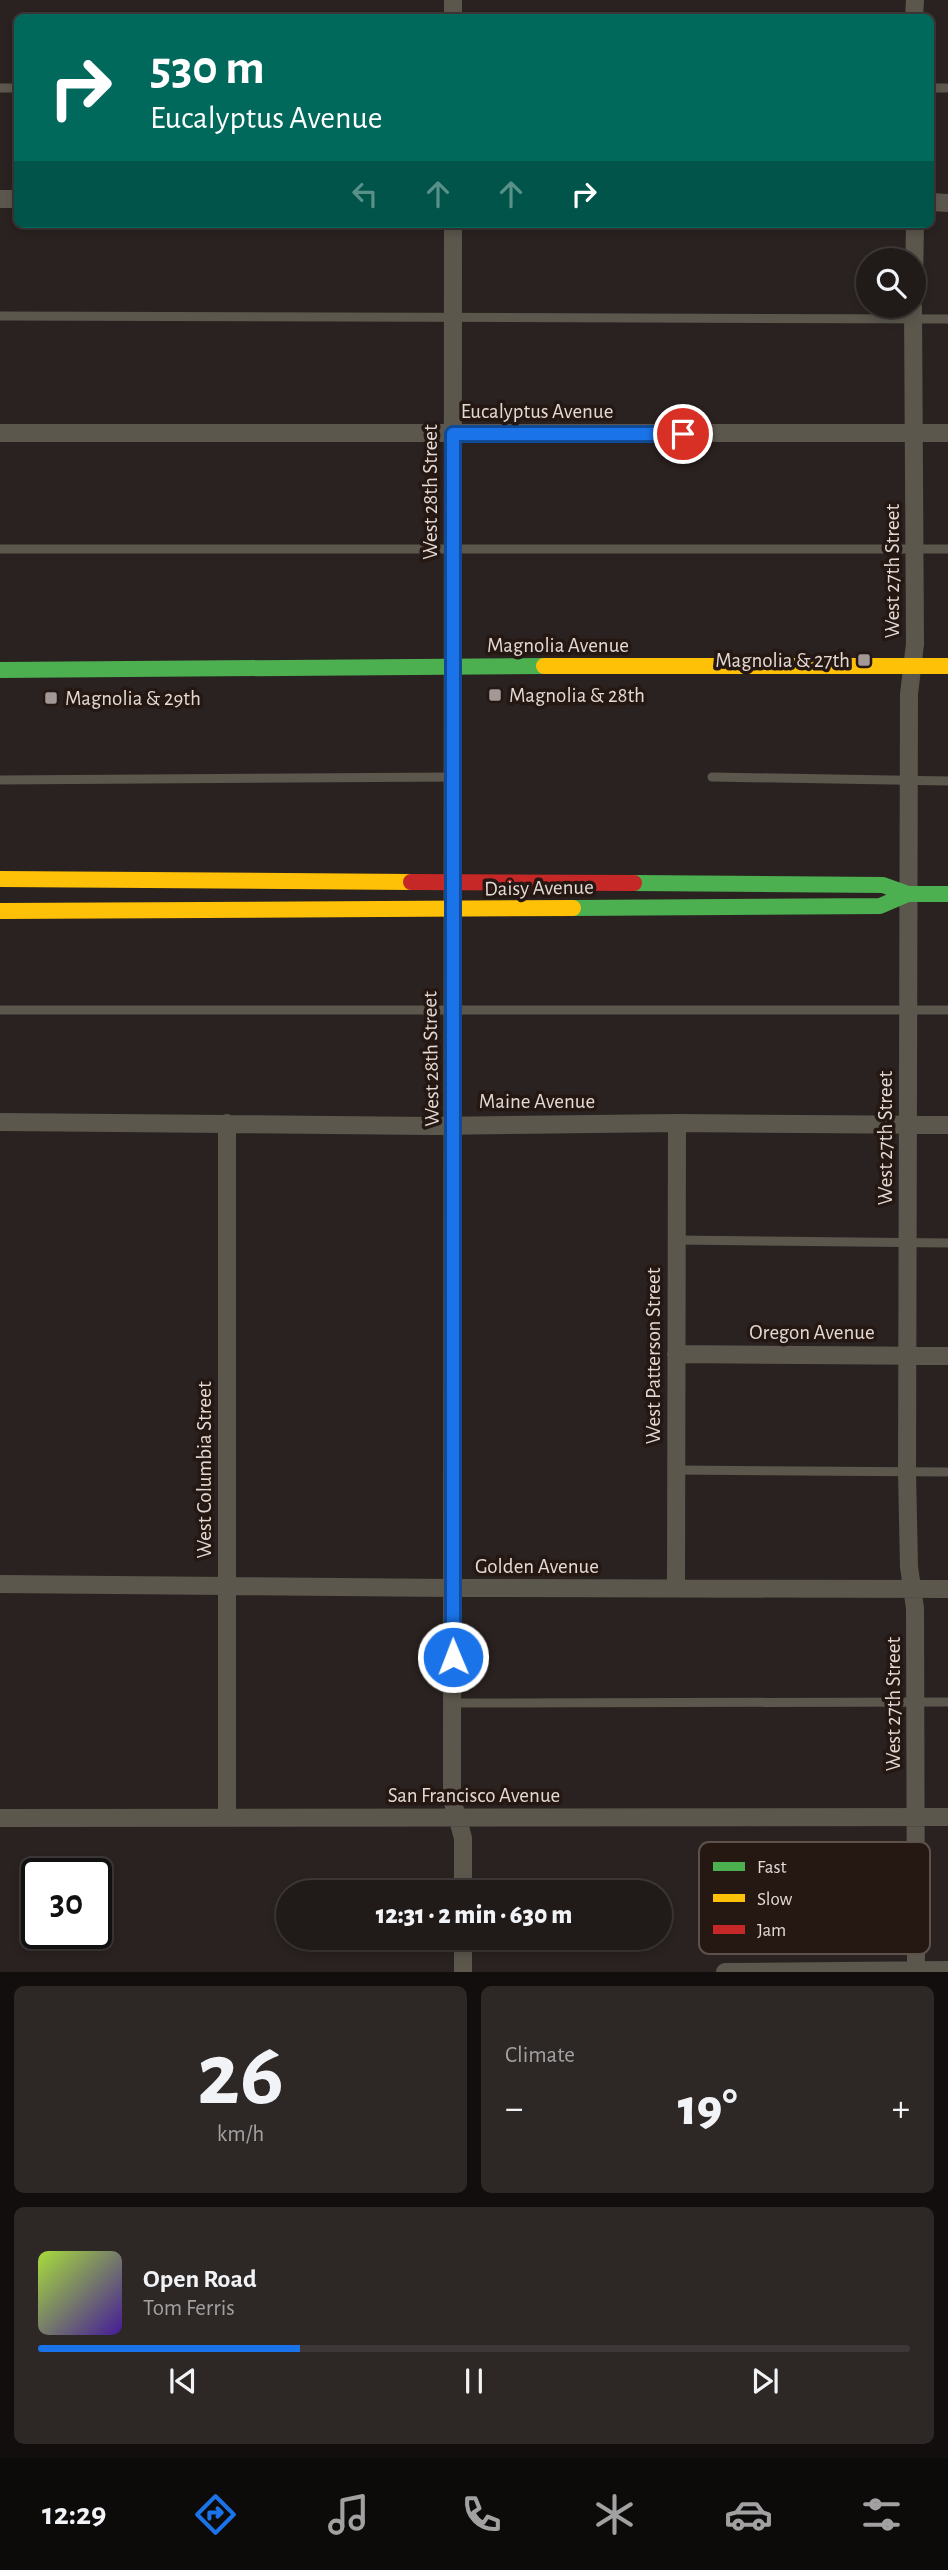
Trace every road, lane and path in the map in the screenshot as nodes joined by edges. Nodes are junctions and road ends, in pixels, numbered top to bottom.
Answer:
1 (453, 228) edge
2 (915, 228) edge
3 (915, 248) edge
4 (856, 314) edge
5 (926, 315) edge
6 (0, 316) edge
7 (913, 318) edge
8 (453, 319) junction
9 (948, 319) edge
10 (0, 433) edge
11 (914, 433) junction
12 (948, 433) edge
13 (453, 434) junction
14 (0, 549) edge
15 (914, 549) junction
16 (948, 549) edge
17 (452, 550) junction
18 (452, 666) junction
19 (948, 666) edge
20 (913, 667) junction
21 (0, 670) edge
22 (453, 776) junction
23 (712, 777) dead end
24 (0, 780) edge
25 (908, 781) junction
26 (948, 781) edge
27 (0, 879) edge
28 (454, 881) junction
29 (908, 894) junction
30 (948, 894) edge
31 (453, 909) junction
32 (0, 911) edge
33 (0, 1010) edge
34 (908, 1010) junction
35 (948, 1010) edge
36 (453, 1012) junction
37 (0, 1122) edge
38 (227, 1123) junction
39 (677, 1123) junction
40 (454, 1124) junction
41 (909, 1125) junction
42 (948, 1125) edge
43 (676, 1240) junction
44 (907, 1243) junction
45 (948, 1243) edge
46 (676, 1354) junction
47 (907, 1356) junction
48 (948, 1356) edge
49 (676, 1470) junction
50 (907, 1472) junction
51 (948, 1472) edge
52 (0, 1584) edge
53 (227, 1586) junction
54 (452, 1588) junction
55 (676, 1588) junction
56 (912, 1589) junction
57 (948, 1589) edge
58 (916, 1701) junction
59 (948, 1702) edge
60 (453, 1703) junction
61 (227, 1817) junction
62 (916, 1817) junction
63 (948, 1817) edge
64 (0, 1818) edge
65 (456, 1818) junction
66 (916, 1842) edge
67 (463, 1880) edge
68 (463, 1950) edge
69 (916, 1954) edge
70 (916, 1969) junction
71 (948, 1970) edge
72 (463, 1972) edge
73 (725, 1972) edge

1 - 8 street, West 28th Street
2 - 3 street
4 - 8 lane
5 - 9 lane
6 - 8 lane
7 - 11 street, West 27th Street
8 - 13 street, West 28th Street
10 - 13 street, Eucalyptus Avenue
11 - 12 street, Eucalyptus Avenue
11 - 13 street, Eucalyptus Avenue
11 - 15 street, West 27th Street
13 - 17 street, West 28th Street
14 - 17 lane
15 - 16 lane
15 - 17 lane
15 - 20 street, West 27th Street
17 - 18 street, West 28th Street
18 - 20 street, Magnolia Avenue
18 - 21 street, Magnolia Avenue
18 - 22 street, West 28th Street
19 - 20 street, Magnolia Avenue
20 - 25 street, West 27th Street
22 - 24 lane
22 - 28 street, West 28th Street
23 - 25 lane
25 - 26 lane
25 - 29 street, West 27th Street
27 - 28 street, Daisy Avenue
28 - 29 street, Daisy Avenue
28 - 31 street, West 28th Street
29 - 30 street, Daisy Avenue
29 - 31 street, Daisy Avenue
29 - 34 street, West 27th Street
31 - 32 street, Daisy Avenue
31 - 36 street, West 28th Street
33 - 36 lane
34 - 35 lane
34 - 36 lane
34 - 41 street, West 27th Street
36 - 40 street, West 28th Street
37 - 38 street, Maine Avenue
38 - 40 street, Maine Avenue
38 - 53 street, West Columbia Street
39 - 40 street, Maine Avenue
39 - 41 street, Maine Avenue
39 - 43 street, West Patterson Street
40 - 54 street, West 28th Street
41 - 42 street, Maine Avenue
41 - 44 street, West 27th Street
43 - 44 lane
43 - 46 street, West Patterson Street
44 - 45 lane
44 - 47 street, West 27th Street
46 - 47 street, Oregon Avenue
46 - 49 street, West Patterson Street
47 - 48 street, Oregon Avenue
47 - 50 street, West 27th Street
49 - 50 lane
49 - 55 street, West Patterson Street
50 - 51 lane
50 - 56 street, West 27th Street
52 - 53 street, Golden Avenue
53 - 54 street, Golden Avenue
53 - 61 street, West Columbia Street
54 - 55 street, Golden Avenue
54 - 60 street, West 28th Street
55 - 56 street, Golden Avenue
56 - 57 street, Golden Avenue
56 - 58 street, West 27th Street
58 - 59 lane
58 - 60 lane
58 - 62 street, West 27th Street
60 - 65 street, West 28th Street
61 - 64 street, San Francisco Avenue
61 - 65 street, San Francisco Avenue
62 - 63 street, San Francisco Avenue
62 - 65 street, San Francisco Avenue
62 - 66 street, West 27th Street
65 - 67 street, West 28th Street
68 - 72 street
69 - 70 street, West 27th Street
70 - 71 street
70 - 73 street

